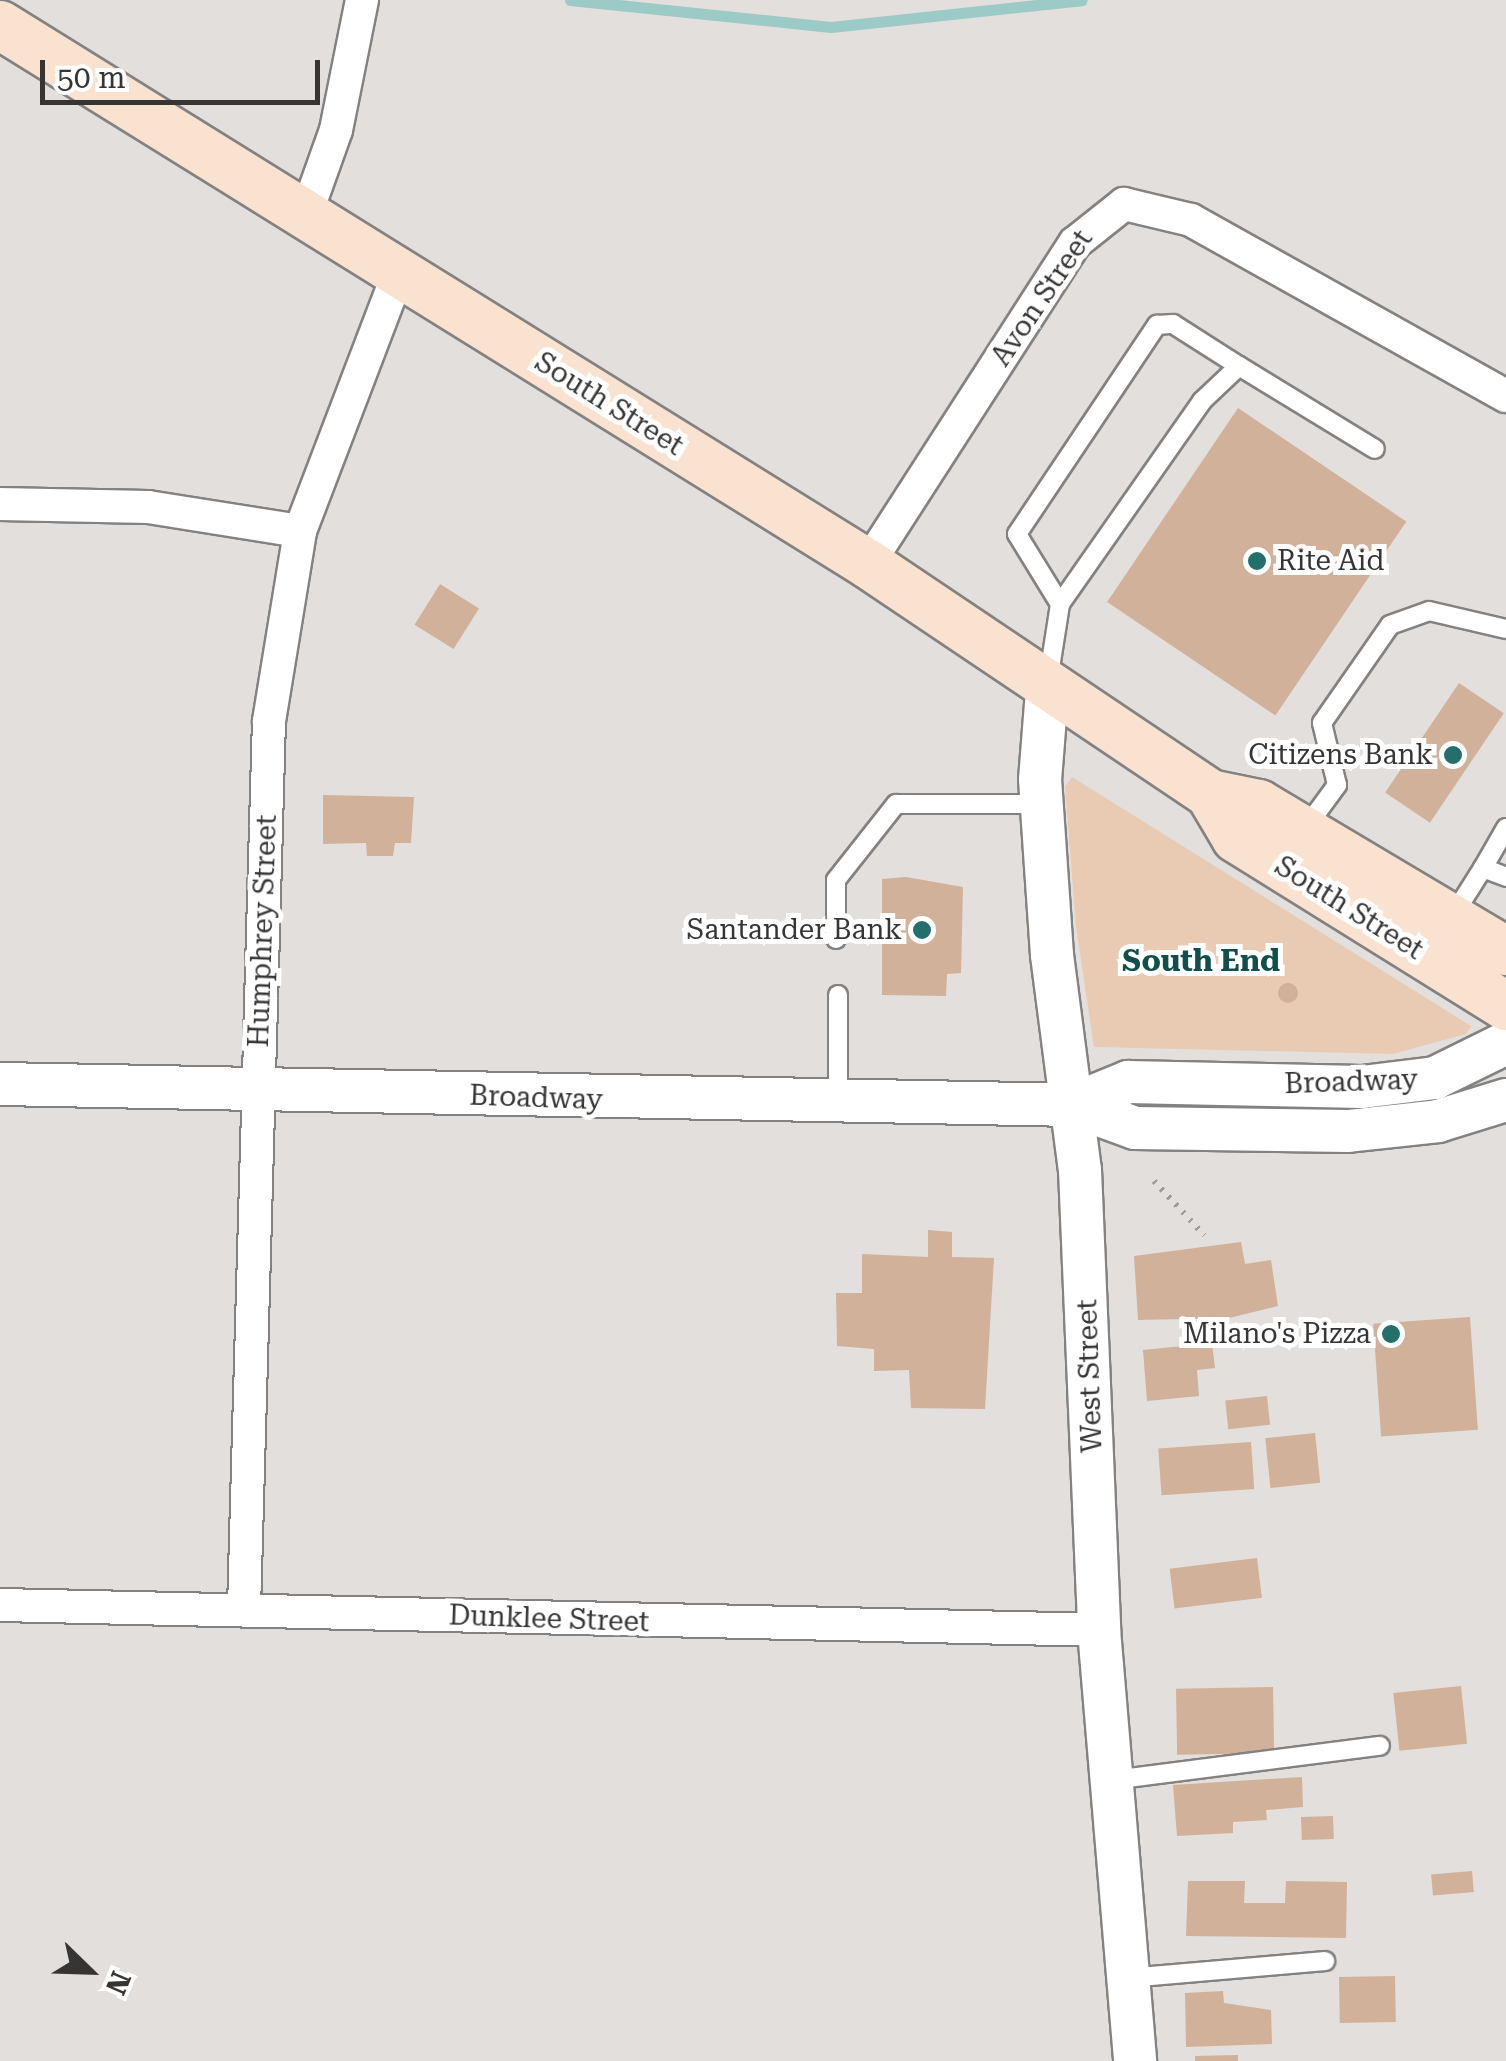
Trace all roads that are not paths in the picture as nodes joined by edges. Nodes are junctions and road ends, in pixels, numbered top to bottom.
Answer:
1 (362, 0) edge
2 (0, 25) edge
3 (305, 217) junction
4 (398, 274) junction
5 (1239, 366) junction
6 (1506, 396) edge
7 (1374, 449) dead end
8 (0, 504) edge
9 (300, 531) junction
10 (868, 564) junction
11 (1060, 604) junction
12 (1506, 629) edge
13 (1046, 691) junction
14 (1210, 794) junction
15 (1042, 804) junction
16 (1506, 828) edge
17 (1303, 831) junction
18 (1483, 868) junction
19 (1506, 876) edge
20 (1452, 917) junction
21 (836, 939) dead end
22 (1506, 951) edge
23 (838, 995) dead end
24 (1506, 1006) edge
25 (1506, 1044) edge
26 (0, 1084) edge
27 (258, 1091) junction
28 (1506, 1102) edge
29 (839, 1105) junction
30 (1072, 1105) junction
31 (0, 1606) edge
32 (244, 1609) junction
33 (1099, 1630) junction
34 (1380, 1746) dead end
35 (1112, 1780) junction
36 (1325, 1960) dead end
37 (1128, 1978) junction
38 (1135, 2061) edge

1 - 3 street
2 - 3 main road, South Street
3 - 4 main road, South Street
4 - 9 street, Humphrey Street
4 - 10 main road, South Street
5 - 7 lane
5 - 11 lane
5 - 11 lane
6 - 10 street, Avon Street
8 - 9 street
9 - 27 street, Humphrey Street
10 - 13 main road, South Street
11 - 13 lane
12 - 17 lane
13 - 14 main road, South Street
13 - 15 street, West Street
14 - 17 main road, South Street
14 - 24 main road, South Street
15 - 21 lane
15 - 30 street, West Street
16 - 18 lane
17 - 20 main road, South Street
18 - 19 lane
18 - 20 lane
20 - 22 main road, South Street
23 - 29 lane
25 - 30 street, Broadway
26 - 27 street, Broadway
27 - 29 street, Broadway
27 - 32 street, Humphrey Street
28 - 30 street, Broadway
29 - 30 street, Broadway
30 - 33 street, West Street
31 - 32 street, Dunklee Street
32 - 33 street, Dunklee Street
33 - 35 street, West Street
34 - 35 lane
35 - 37 street, West Street
36 - 37 lane
37 - 38 street, West Street

